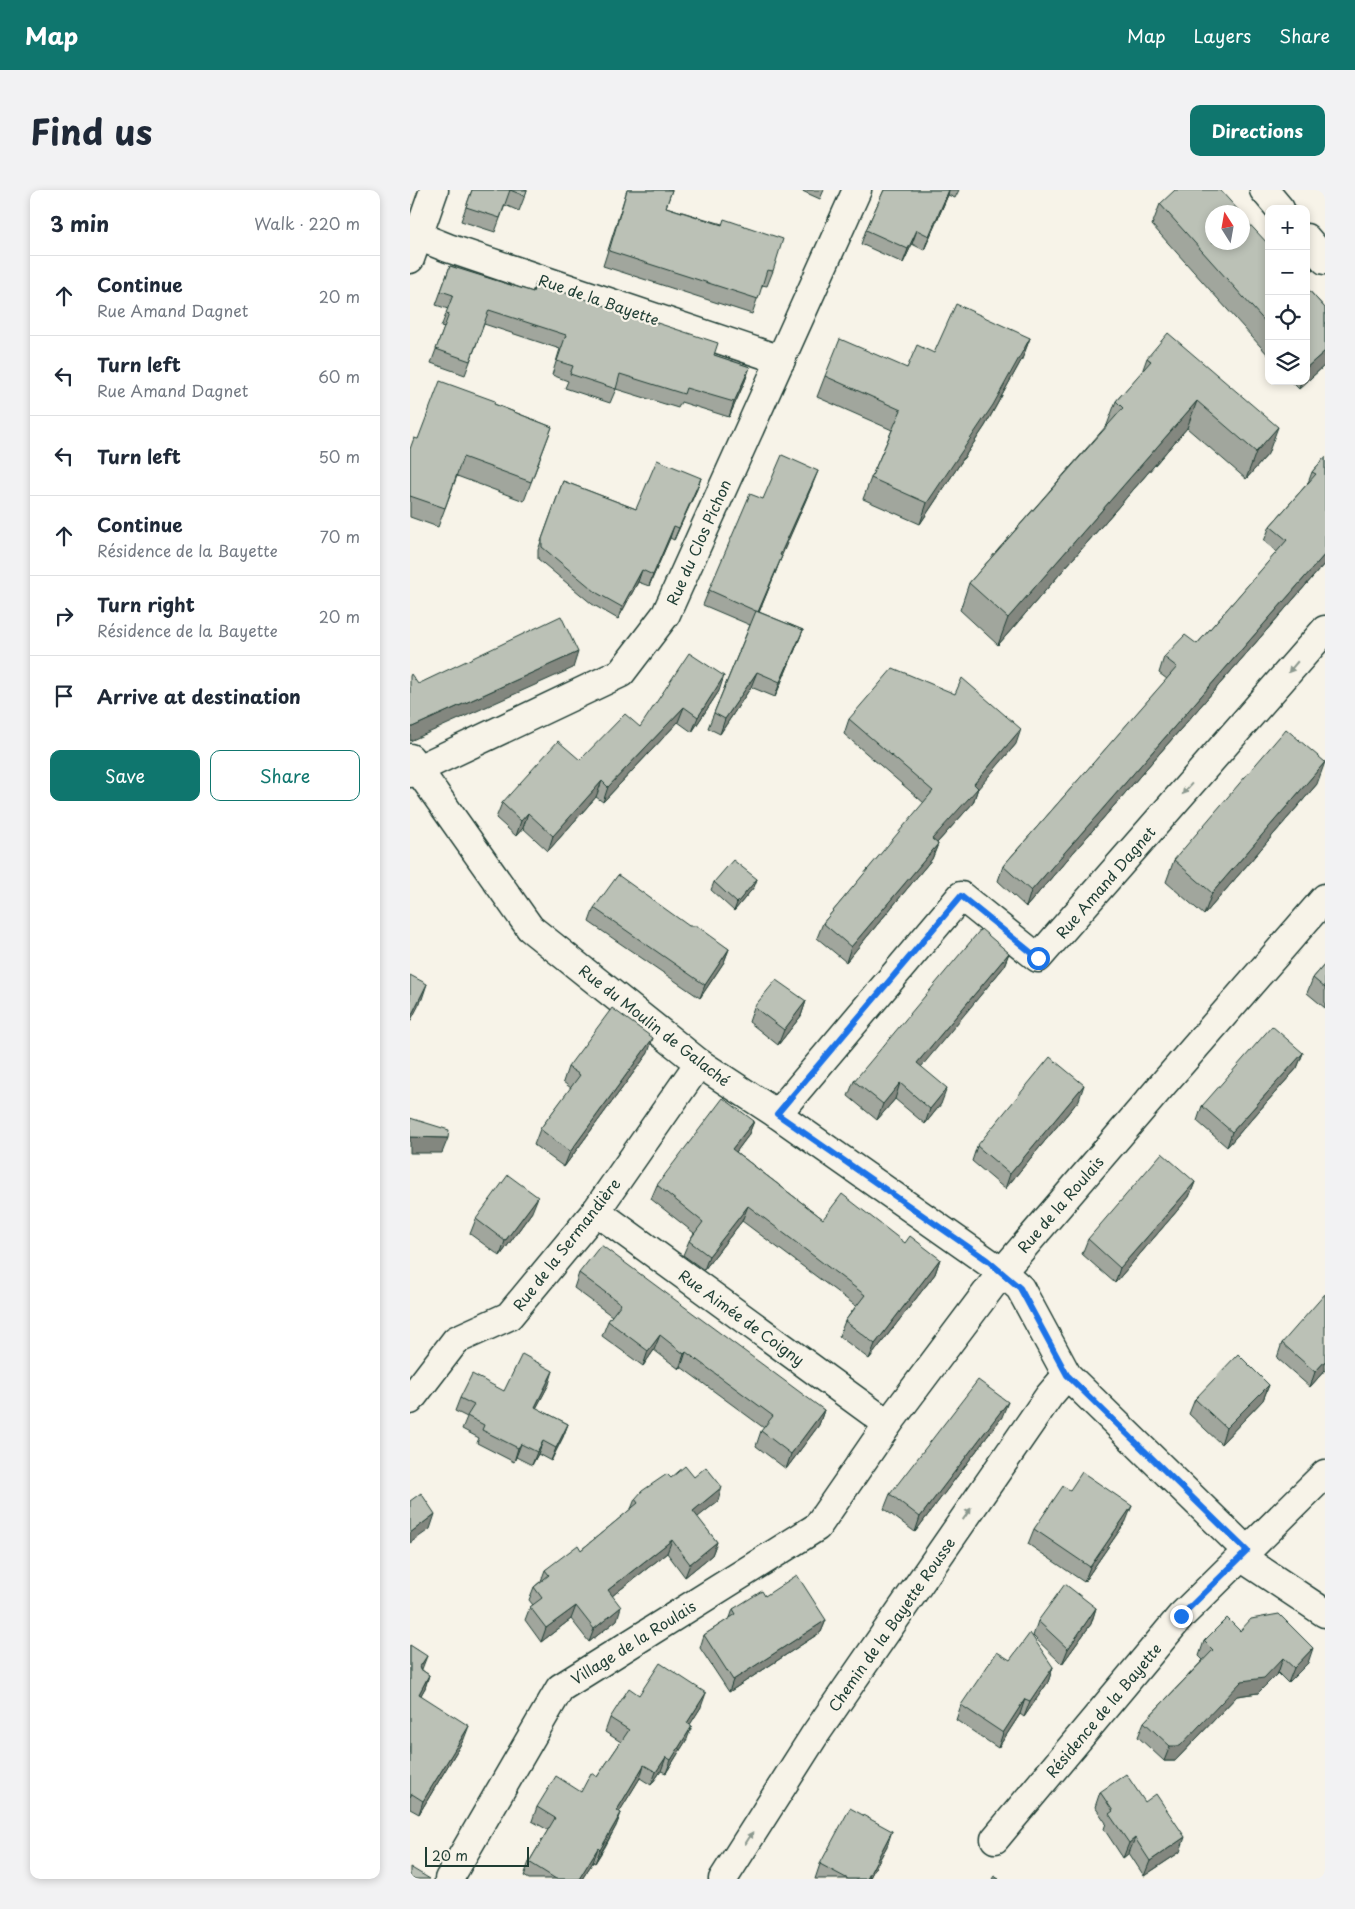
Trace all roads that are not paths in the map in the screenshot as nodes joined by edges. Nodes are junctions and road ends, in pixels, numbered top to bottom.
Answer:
1 (434, 190) edge
2 (857, 190) edge
3 (1264, 190) edge
4 (1277, 205) edge
5 (1310, 243) edge
6 (414, 248) edge
7 (1325, 260) edge
8 (781, 360) junction
9 (1325, 630) edge
10 (413, 767) edge
11 (1325, 898) edge
12 (699, 1063) junction
13 (777, 1114) junction
14 (596, 1211) junction
15 (1002, 1272) junction
16 (1067, 1375) junction
17 (410, 1400) edge
18 (888, 1424) junction
19 (1325, 1474) edge
20 (817, 1527) joint
21 (1244, 1554) junction
22 (1325, 1613) edge
23 (995, 1839) dead end
24 (449, 1879) edge
25 (723, 1879) edge

1 - 6 street
2 - 8 street, Rue du Clos Pichon
3 - 4 street
5 - 7 street
6 - 8 street, Rue de la Bayette
8 - 10 street, Rue du Clos Pichon
9 -> 13 street, Rue Amand Dagnet
10 - 12 street, Rue du Moulin de Galaché
11 - 15 street, Rue de la Roulais
12 - 13 street, Rue du Moulin de Galaché
12 - 14 street, Rue de la Sermandière
13 - 15 street, Rue du Moulin de Galaché
14 - 17 street, Rue de la Sermandière
14 - 18 street, Rue Aimée de Coigny
15 - 16 street
15 - 18 street, Rue de la Roulais
16 - 21 street
25 -> 16 street, Chemin de la Bayette Rousse
18 - 20 street, Rue de la Roulais
19 - 21 street, Résidence de la Bayette
20 - 24 street, Village de la Roulais
21 - 22 street
21 - 23 street, Résidence de la Bayette

